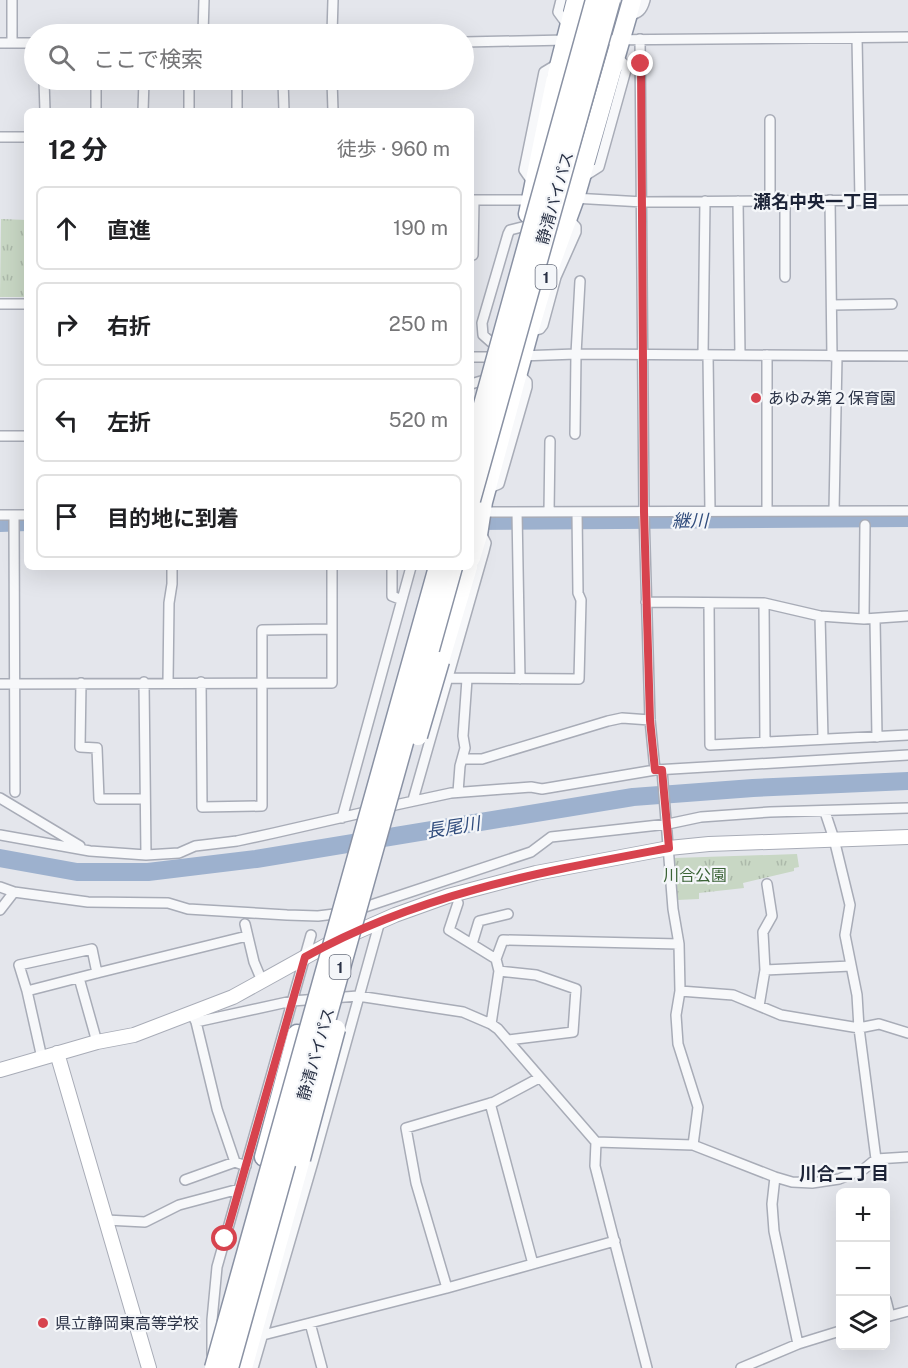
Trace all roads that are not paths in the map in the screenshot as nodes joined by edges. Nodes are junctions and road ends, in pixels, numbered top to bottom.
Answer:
1 (12, 0) edge
2 (204, 0) edge
3 (333, 0) edge
4 (561, 0) edge
5 (576, 0) edge
6 (583, 0) edge
7 (595, 0) edge
8 (611, 0) edge
9 (645, 0) edge
10 (628, 5) edge
11 (203, 24) edge
12 (332, 24) edge
13 (567, 34) junction
14 (857, 38) junction
15 (908, 38) edge
16 (640, 39) junction
17 (474, 41) edge
18 (0, 43) edge
19 (12, 43) junction
20 (24, 43) edge
21 (619, 48) junction
22 (44, 90) edge
23 (96, 90) edge
24 (144, 90) edge
25 (189, 90) edge
26 (237, 90) edge
27 (283, 90) edge
28 (332, 90) edge
29 (45, 108) edge
30 (96, 108) edge
31 (143, 108) edge
32 (189, 108) edge
33 (237, 108) edge
34 (284, 108) edge
35 (333, 108) edge
36 (770, 120) dead end
37 (0, 137) edge
38 (24, 137) edge
39 (529, 193) junction
40 (571, 198) junction
41 (474, 200) edge
42 (784, 200) junction
43 (830, 200) junction
44 (860, 200) junction
45 (908, 200) edge
46 (705, 201) junction
47 (738, 201) junction
48 (770, 201) junction
49 (643, 202) junction
50 (529, 227) junction
51 (785, 278) dead end
52 (580, 281) dead end
53 (0, 304) edge
54 (24, 304) edge
55 (892, 304) dead end
56 (832, 305) junction
57 (525, 326) junction
58 (484, 352) edge
59 (576, 354) junction
60 (643, 355) junction
61 (706, 355) junction
62 (740, 355) junction
63 (767, 355) junction
64 (835, 356) junction
65 (908, 356) edge
66 (520, 365) junction
67 (476, 382) edge
68 (575, 434) dead end
69 (0, 436) edge
70 (24, 436) edge
71 (474, 437) edge
72 (550, 441) dead end
73 (474, 508) edge
74 (767, 511) junction
75 (834, 511) junction
76 (908, 511) edge
77 (517, 512) junction
78 (549, 512) junction
79 (577, 512) junction
80 (644, 512) junction
81 (710, 512) junction
82 (0, 515) edge
83 (14, 515) junction
84 (24, 515) edge
85 (865, 525) dead end
86 (478, 535) junction
87 (474, 548) edge
88 (172, 570) edge
89 (332, 570) edge
90 (392, 570) edge
91 (410, 570) edge
92 (428, 570) edge
93 (437, 570) edge
94 (452, 570) edge
95 (467, 570) edge
96 (402, 600) junction
97 (646, 602) junction
98 (764, 603) junction
99 (709, 604) junction
100 (820, 616) junction
101 (908, 616) edge
102 (864, 619) junction
103 (875, 619) junction
104 (332, 629) junction
105 (447, 678) junction
106 (467, 678) junction
107 (520, 679) junction
108 (144, 682) junction
109 (168, 682) junction
110 (201, 682) junction
111 (16, 683) junction
112 (81, 683) junction
113 (261, 683) junction
114 (0, 684) edge
115 (650, 720) junction
116 (908, 735) edge
117 (877, 737) junction
118 (823, 739) junction
119 (765, 742) junction
120 (908, 755) edge
121 (462, 759) junction
122 (660, 771) junction
123 (15, 792) dead end
124 (458, 792) junction
125 (0, 798) edge
126 (145, 799) junction
127 (413, 800) junction
128 (908, 808) edge
129 (825, 812) junction
130 (342, 818) junction
131 (668, 823) junction
132 (0, 835) edge
133 (908, 837) edge
134 (834, 839) junction
135 (669, 848) junction
136 (90, 851) junction
137 (146, 855) junction
138 (768, 884) dead end
139 (0, 887) edge
140 (14, 892) junction
141 (458, 903) dead end
142 (0, 910) edge
143 (508, 914) dead end
144 (380, 921) junction
145 (245, 924) dead end
146 (311, 935) dead end
147 (247, 936) junction
148 (472, 944) junction
149 (679, 944) junction
150 (305, 957) junction
151 (496, 959) junction
152 (851, 966) junction
153 (499, 970) junction
154 (765, 970) junction
155 (97, 973) junction
156 (79, 978) junction
157 (262, 981) junction
158 (27, 991) junction
159 (680, 992) junction
160 (358, 996) junction
161 (292, 1001) junction
162 (759, 1006) junction
163 (194, 1018) junction
164 (491, 1024) junction
165 (859, 1028) junction
166 (908, 1033) edge
167 (508, 1040) junction
168 (97, 1041) junction
169 (57, 1053) junction
170 (42, 1058) junction
171 (0, 1070) edge
172 (539, 1078) junction
173 (490, 1103) junction
174 (596, 1142) junction
175 (693, 1145) junction
176 (908, 1157) edge
177 (876, 1159) junction
178 (235, 1162) junction
179 (246, 1166) junction
180 (775, 1177) junction
181 (185, 1180) dead end
182 (239, 1188) junction
183 (106, 1221) junction
184 (615, 1241) junction
185 (533, 1264) junction
186 (274, 1280) junction
187 (447, 1288) junction
188 (908, 1311) edge
189 (890, 1316) edge
190 (310, 1323) junction
191 (836, 1332) edge
192 (263, 1335) junction
193 (798, 1344) junction
194 (216, 1366) edge
195 (149, 1368) edge
196 (243, 1368) edge
197 (253, 1368) edge
198 (322, 1368) edge
199 (647, 1368) edge
200 (741, 1368) edge

1 - 19 street
2 - 11 street
3 - 12 street
4 - 13 street
5 - 13 highway, 1
6 - 50 highway, 1, bridge
7 - 50 highway, 静清バイパス / 1, bridge
8 - 57 highway, 静清バイパス / 1, bridge
9 - 10 street
10 - 21 highway, 1
10 - 57 highway, bridge
13 - 17 street
13 - 21 street
13 - 39 highway, 1
14 - 15 street
14 - 16 street
14 - 44 street
16 - 21 street
16 - 49 street
18 - 19 street
19 - 20 street
21 - 40 highway, 1
22 - 29 street
23 - 30 street
24 - 31 street
25 - 32 street
26 - 33 street
27 - 34 street
28 - 35 street
36 - 48 street
37 - 38 street
39 - 41 street
39 - 50 highway, 1
40 - 49 street
40 - 57 highway, 1
42 - 43 street
42 - 48 street
42 - 51 street
43 - 44 street
43 - 56 street
44 - 45 street
46 - 47 street
46 - 49 street
46 - 61 street
47 - 48 street
47 - 62 street
49 - 60 street
50 - 58 highway, 1
50 - 71 highway, 静清バイパス / 1, bridge
52 - 59 street
53 - 54 street
55 - 56 street
56 - 64 street
57 - 66 highway, 1
57 - 73 highway, 静清バイパス / 1, bridge
58 - 66 street
58 - 67 highway, 1
59 - 60 street
59 - 66 street
59 - 68 street
60 - 61 street
60 - 80 street
61 - 62 street
61 - 81 street
62 - 63 street
63 - 64 street
63 - 74 street
64 - 65 street
64 - 75 street
66 - 73 highway, 1
69 - 70 street
72 - 78 street
73 - 77 street
73 - 86 highway, 1
74 - 75 street
74 - 81 street
75 - 76 street
77 - 78 street
77 - 107 street
78 - 79 street
79 - 80 street
79 - 107 street
80 - 81 street
80 - 97 street
82 - 83 street
83 - 84 street
83 - 111 street
85 - 102 street
86 - 87 highway, 1
86 - 105 street
88 - 109 street
89 - 104 street
90 - 96 street
91 - 96 street
92 - 194 highway, 1
93 - 194 highway, 静清バイパス / 1, bridge
94 - 194 highway, 静清バイパス / 1, bridge
95 - 186 highway, 1, bridge
96 - 130 street
97 - 99 street
97 - 115 street
98 - 99 street
98 - 100 street
98 - 119 street
99 - 119 street
100 - 102 street
100 - 118 street
101 - 103 street
102 - 103 street
103 - 117 street
104 - 113 street
104 - 113 street
105 - 106 street
105 - 127 street
106 - 107 street
106 - 121 street
108 - 109 street
108 - 112 street
108 - 126 street
109 - 110 street
110 - 113 street
110 - 113 street
111 - 112 street
111 - 114 street
111 - 123 street
112 - 126 street
115 - 121 street
115 - 122 street
116 - 117 street
117 - 118 street
118 - 119 street
120 - 122 street
121 - 124 street
122 - 124 street
122 - 131 street
124 - 127 street
125 - 136 street
126 - 137 street
127 - 130 street
128 - 129 street
129 - 131 street
129 - 134 street
130 - 137 street
131 - 135 street
131 - 140 street
132 - 136 street
133 - 134 street
134 - 135 street
134 - 152 street
135 - 144 street
135 - 149 street
136 - 137 street
138 - 154 street
139 - 140 street
140 - 142 street
141 - 148 street
143 - 148 street
144 - 150 street
144 - 160 street
145 - 147 street
146 - 150 street
147 - 155 street
147 - 157 street
148 - 151 street
149 - 151 street
149 - 159 street
150 - 157 street
150 - 161 street
151 - 153 street
152 - 154 street
152 - 165 street
153 - 164 street
153 - 167 street
154 - 162 street
155 - 156 street
155 - 158 street
156 - 158 street
156 - 168 street
157 - 163 street
158 - 170 street
159 - 162 street
159 - 175 street
160 - 161 street
160 - 164 street
160 - 186 street
161 - 163 street
161 - 179 street
162 - 165 street
163 - 168 street
163 - 178 street
164 - 167 street
165 - 166 street
165 - 177 street
167 - 172 street
168 - 169 street
169 - 170 street
169 - 183 street
170 - 171 street
172 - 173 street
172 - 174 street
173 - 185 street
173 - 187 street
174 - 175 street
174 - 184 street
175 - 180 street
176 - 177 street
177 - 180 street
178 - 179 street
178 - 181 street
179 - 182 street
180 - 193 street
182 - 183 street
182 - 194 street
183 - 195 street
184 - 185 street
184 - 199 street
185 - 187 street
186 - 192 street
186 - 196 highway, 1
187 - 190 street
188 - 189 street
190 - 192 street
190 - 198 street
191 - 193 street
192 - 197 street
193 - 200 street

